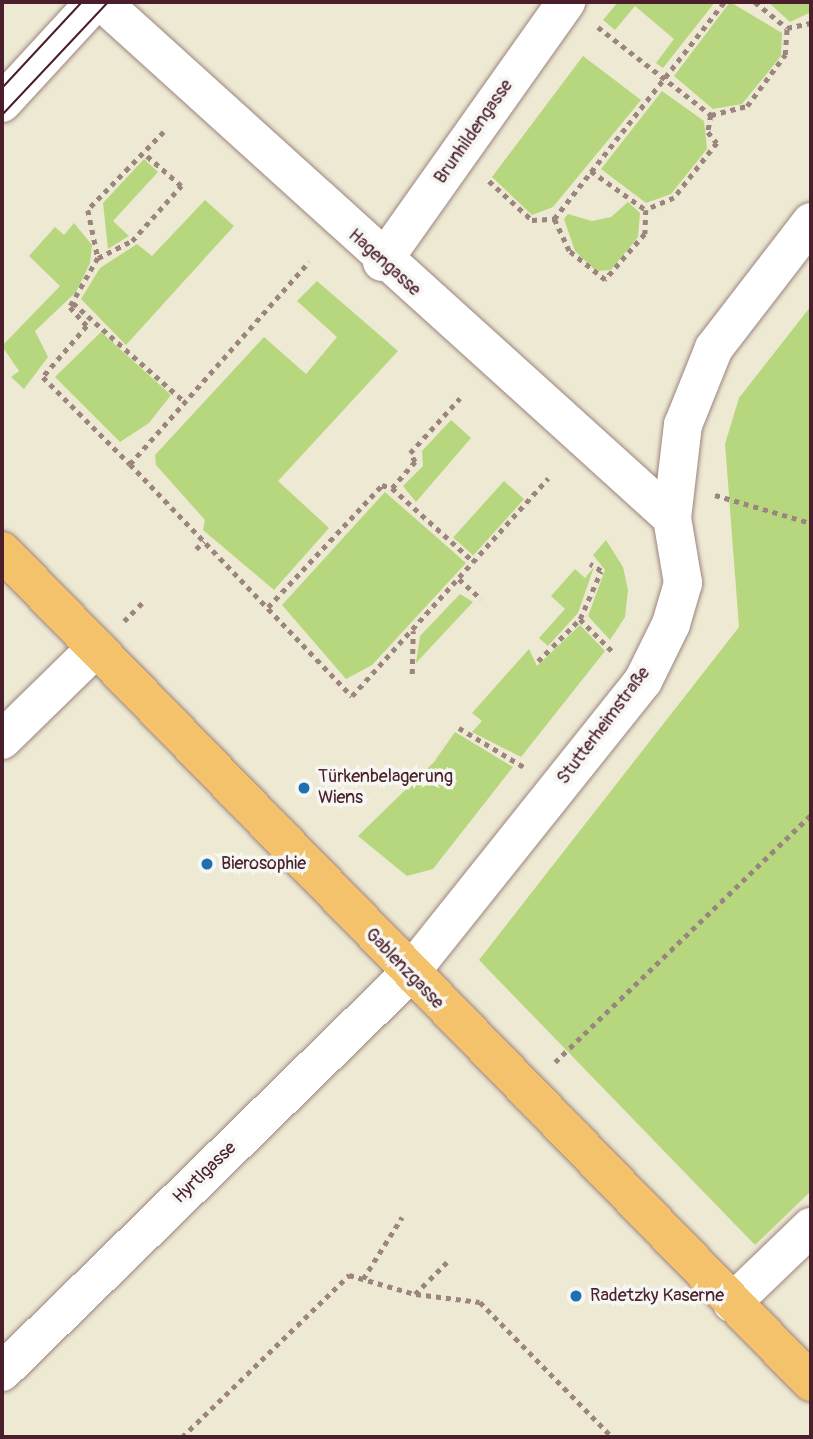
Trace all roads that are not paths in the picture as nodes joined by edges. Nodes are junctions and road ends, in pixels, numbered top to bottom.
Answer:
1 (95, 2) edge
2 (102, 2) edge
3 (566, 2) edge
4 (2, 103) edge
5 (811, 222) edge
6 (382, 262) junction
7 (674, 501) junction
8 (2, 551) edge
9 (96, 648) junction
10 (2, 740) edge
11 (409, 974) junction
12 (811, 1227) edge
13 (733, 1303) junction
14 (2, 1372) edge
15 (811, 1382) edge

1 - 4 street
2 - 6 street, Hagengasse
3 - 6 street, Brunhildengasse
5 - 7 street, Stutterheimstraße
6 - 7 street, Hagengasse
7 - 11 street, Stutterheimstraße
8 - 9 main road, Gablenzgasse
9 - 10 street
9 - 11 main road, Gablenzgasse
11 - 13 main road, Gablenzgasse
11 - 14 street, Hyrtlgasse
12 - 13 street
13 - 15 main road, Gablenzgasse

